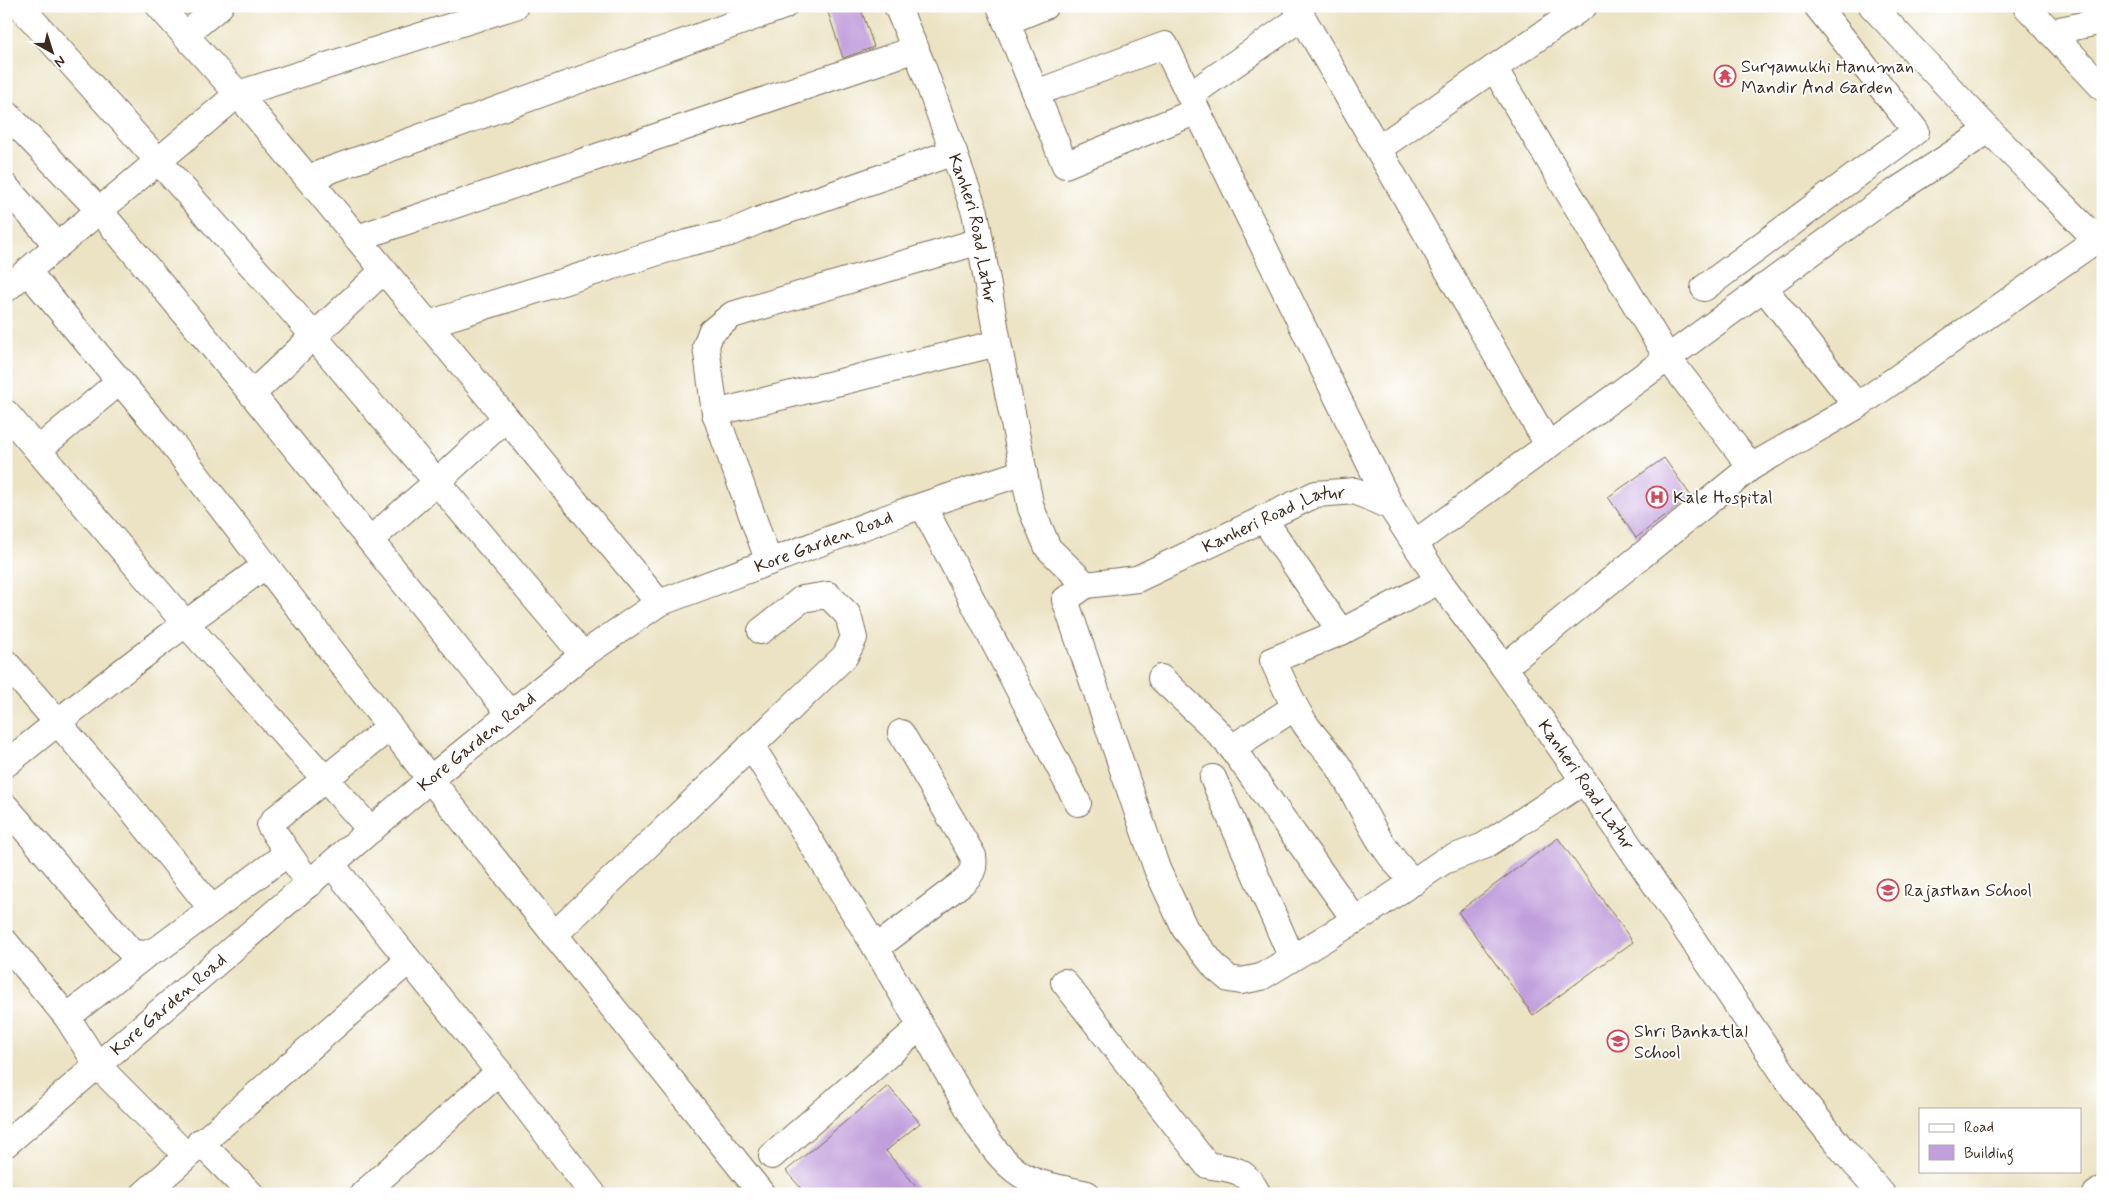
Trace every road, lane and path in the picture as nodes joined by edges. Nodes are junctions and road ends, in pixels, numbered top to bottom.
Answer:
1 (20, 6) edge
2 (159, 6) edge
3 (220, 6) edge
4 (515, 6) edge
5 (784, 6) edge
6 (897, 6) edge
7 (1045, 6) edge
8 (1584, 6) edge
9 (1817, 6) edge
10 (1872, 6) edge
11 (2026, 6) edge
12 (1299, 12) edge
13 (1003, 14) edge
14 (729, 15) edge
15 (2103, 21) edge
16 (2050, 32) junction
17 (185, 35) junction
18 (916, 49) junction
19 (1494, 68) junction
20 (2103, 88) edge
21 (1036, 93) junction
22 (238, 94) junction
23 (1193, 103) junction
24 (6, 113) edge
25 (1989, 130) junction
26 (1378, 149) junction
27 (954, 152) junction
28 (157, 161) junction
29 (308, 178) junction
30 (6, 187) edge
31 (99, 210) junction
32 (358, 238) junction
33 (2101, 238) edge
34 (980, 241) junction
35 (57, 245) junction
36 (384, 270) junction
37 (28, 272) junction
38 (1763, 287) junction
39 (1704, 288) dead end
40 (6, 289) edge
41 (428, 324) junction
42 (315, 337) junction
43 (998, 343) junction
44 (1667, 357) junction
45 (120, 381) junction
46 (252, 394) junction
47 (1857, 406) junction
48 (6, 413) edge
49 (715, 413) junction
50 (506, 418) junction
51 (1548, 445) junction
52 (38, 450) junction
53 (1751, 467) junction
54 (1024, 472) junction
55 (438, 482) junction
56 (923, 506) junction
57 (1391, 507) junction
58 (1263, 518) junction
59 (370, 540) junction
60 (1415, 543) junction
61 (769, 562) junction
62 (265, 566) junction
63 (1439, 581) junction
64 (1086, 585) junction
65 (659, 603) junction
66 (185, 623) junction
67 (761, 631) dead end
68 (1341, 632) junction
69 (583, 655) junction
70 (6, 664) edge
71 (1504, 667) junction
72 (1162, 678) dead end
73 (1295, 707) junction
74 (510, 714) junction
75 (58, 722) junction
76 (390, 727) junction
77 (901, 733) dead end
78 (751, 745) junction
79 (1232, 748) junction
80 (6, 764) edge
81 (324, 778) junction
82 (1213, 778) dead end
83 (430, 779) junction
84 (1584, 781) junction
85 (1078, 803) dead end
86 (6, 808) edge
87 (371, 830) junction
88 (288, 854) junction
89 (332, 865) junction
90 (1414, 882) junction
91 (310, 884) junction
92 (212, 909) junction
93 (1355, 920) junction
94 (554, 935) junction
95 (6, 943) edge
96 (876, 948) junction
97 (147, 954) junction
98 (1292, 958) junction
99 (408, 961) junction
100 (1064, 982) dead end
101 (67, 1017) junction
102 (920, 1026) junction
103 (98, 1066) junction
104 (499, 1072) junction
105 (6, 1144) edge
106 (193, 1149) junction
107 (772, 1156) dead end
108 (2103, 1189) edge
109 (1872, 1190) edge
110 (144, 1194) edge
111 (251, 1194) edge
112 (363, 1194) edge
113 (593, 1194) edge
114 (762, 1194) edge
115 (1087, 1194) edge
116 (1258, 1194) edge
117 (2096, 1194) edge

1 - 28 street
2 - 17 street
3 - 17 street
4 - 22 street
5 - 14 street
6 - 18 street, Kanheri Road ,Latur
7 - 13 street
8 - 19 street
9 - 39 street
10 - 25 street
11 - 16 street
12 - 23 street
12 - 26 street
13 - 21 street
14 - 29 street
15 - 16 street
16 - 20 street
17 - 22 street
18 - 27 street, Kanheri Road ,Latur
18 - 32 street
19 - 26 street
19 - 44 street
21 - 23 street
21 - 23 street
22 - 28 street
22 - 29 street
23 - 57 street
24 - 31 street
25 - 33 street
25 - 38 street
26 - 51 street
27 - 34 street, Kanheri Road ,Latur
27 - 41 street
28 - 31 street
28 - 42 street
29 - 32 street
30 - 35 street
31 - 35 street
31 - 46 street
32 - 36 street
33 - 47 street
34 - 43 street, Kanheri Road ,Latur
34 - 49 street
35 - 37 street
36 - 41 street
36 - 42 street
37 - 40 street
37 - 45 street
38 - 44 street
38 - 47 street
41 - 50 street
42 - 46 street
42 - 55 street
43 - 49 street
43 - 54 street, Kanheri Road ,Latur
44 - 51 street
44 - 53 street
45 - 52 street
45 - 62 street
46 - 59 street
47 - 53 street
48 - 52 street
49 - 61 street
50 - 55 street
50 - 65 street
51 - 60 street
52 - 66 street
53 - 71 street
54 - 56 street, Kore Garden Road
54 - 64 street, Kanheri Road ,Latur
55 - 59 street
55 - 69 street
56 - 61 street, Kore Garden Road
56 - 85 street
57 - 58 street, Kanheri Road ,Latur
57 - 60 street, Kanheri Road ,Latur
58 - 64 street, Kanheri Road ,Latur
58 - 68 street
59 - 74 street
60 - 63 street, Kanheri Road ,Latur
61 - 65 street, Kore Garden Road
62 - 66 street
62 - 76 street
63 - 68 street
63 - 71 street, Kanheri Road ,Latur
64 - 98 street
65 - 69 street, Kore Garden Road
66 - 75 street
66 - 81 street
67 - 78 street
68 - 73 street
69 - 74 street, Kore Garden Road
70 - 75 street
71 - 84 street, Kanheri Road ,Latur
72 - 79 street
73 - 79 street
73 - 90 street
74 - 83 street, Kore Garden Road
75 - 80 street
75 - 92 street
76 - 81 street
76 - 83 street
77 - 96 street
78 - 94 street
78 - 96 street
79 - 93 street
81 - 87 street
81 - 88 street
82 - 98 street
83 - 87 street, Kore Garden Road
83 - 94 street
84 - 90 street
84 - 109 street, Kanheri Road ,Latur
86 - 97 street
87 - 89 street, Kore Garden Road
88 - 91 street
88 - 92 street
89 - 91 street, Kore Garden Road
89 - 99 street
90 - 93 street
91 - 103 street, Kore Garden Road
92 - 97 street
93 - 98 street
94 - 114 street
95 - 101 street
96 - 102 street
97 - 101 street
99 - 104 street
99 - 106 street
100 - 116 street
101 - 103 street
102 - 107 street
102 - 115 street
103 - 105 street, Kore Garden Road
103 - 106 street
104 - 112 street
104 - 113 street
106 - 110 street
106 - 111 street
108 - 117 street

